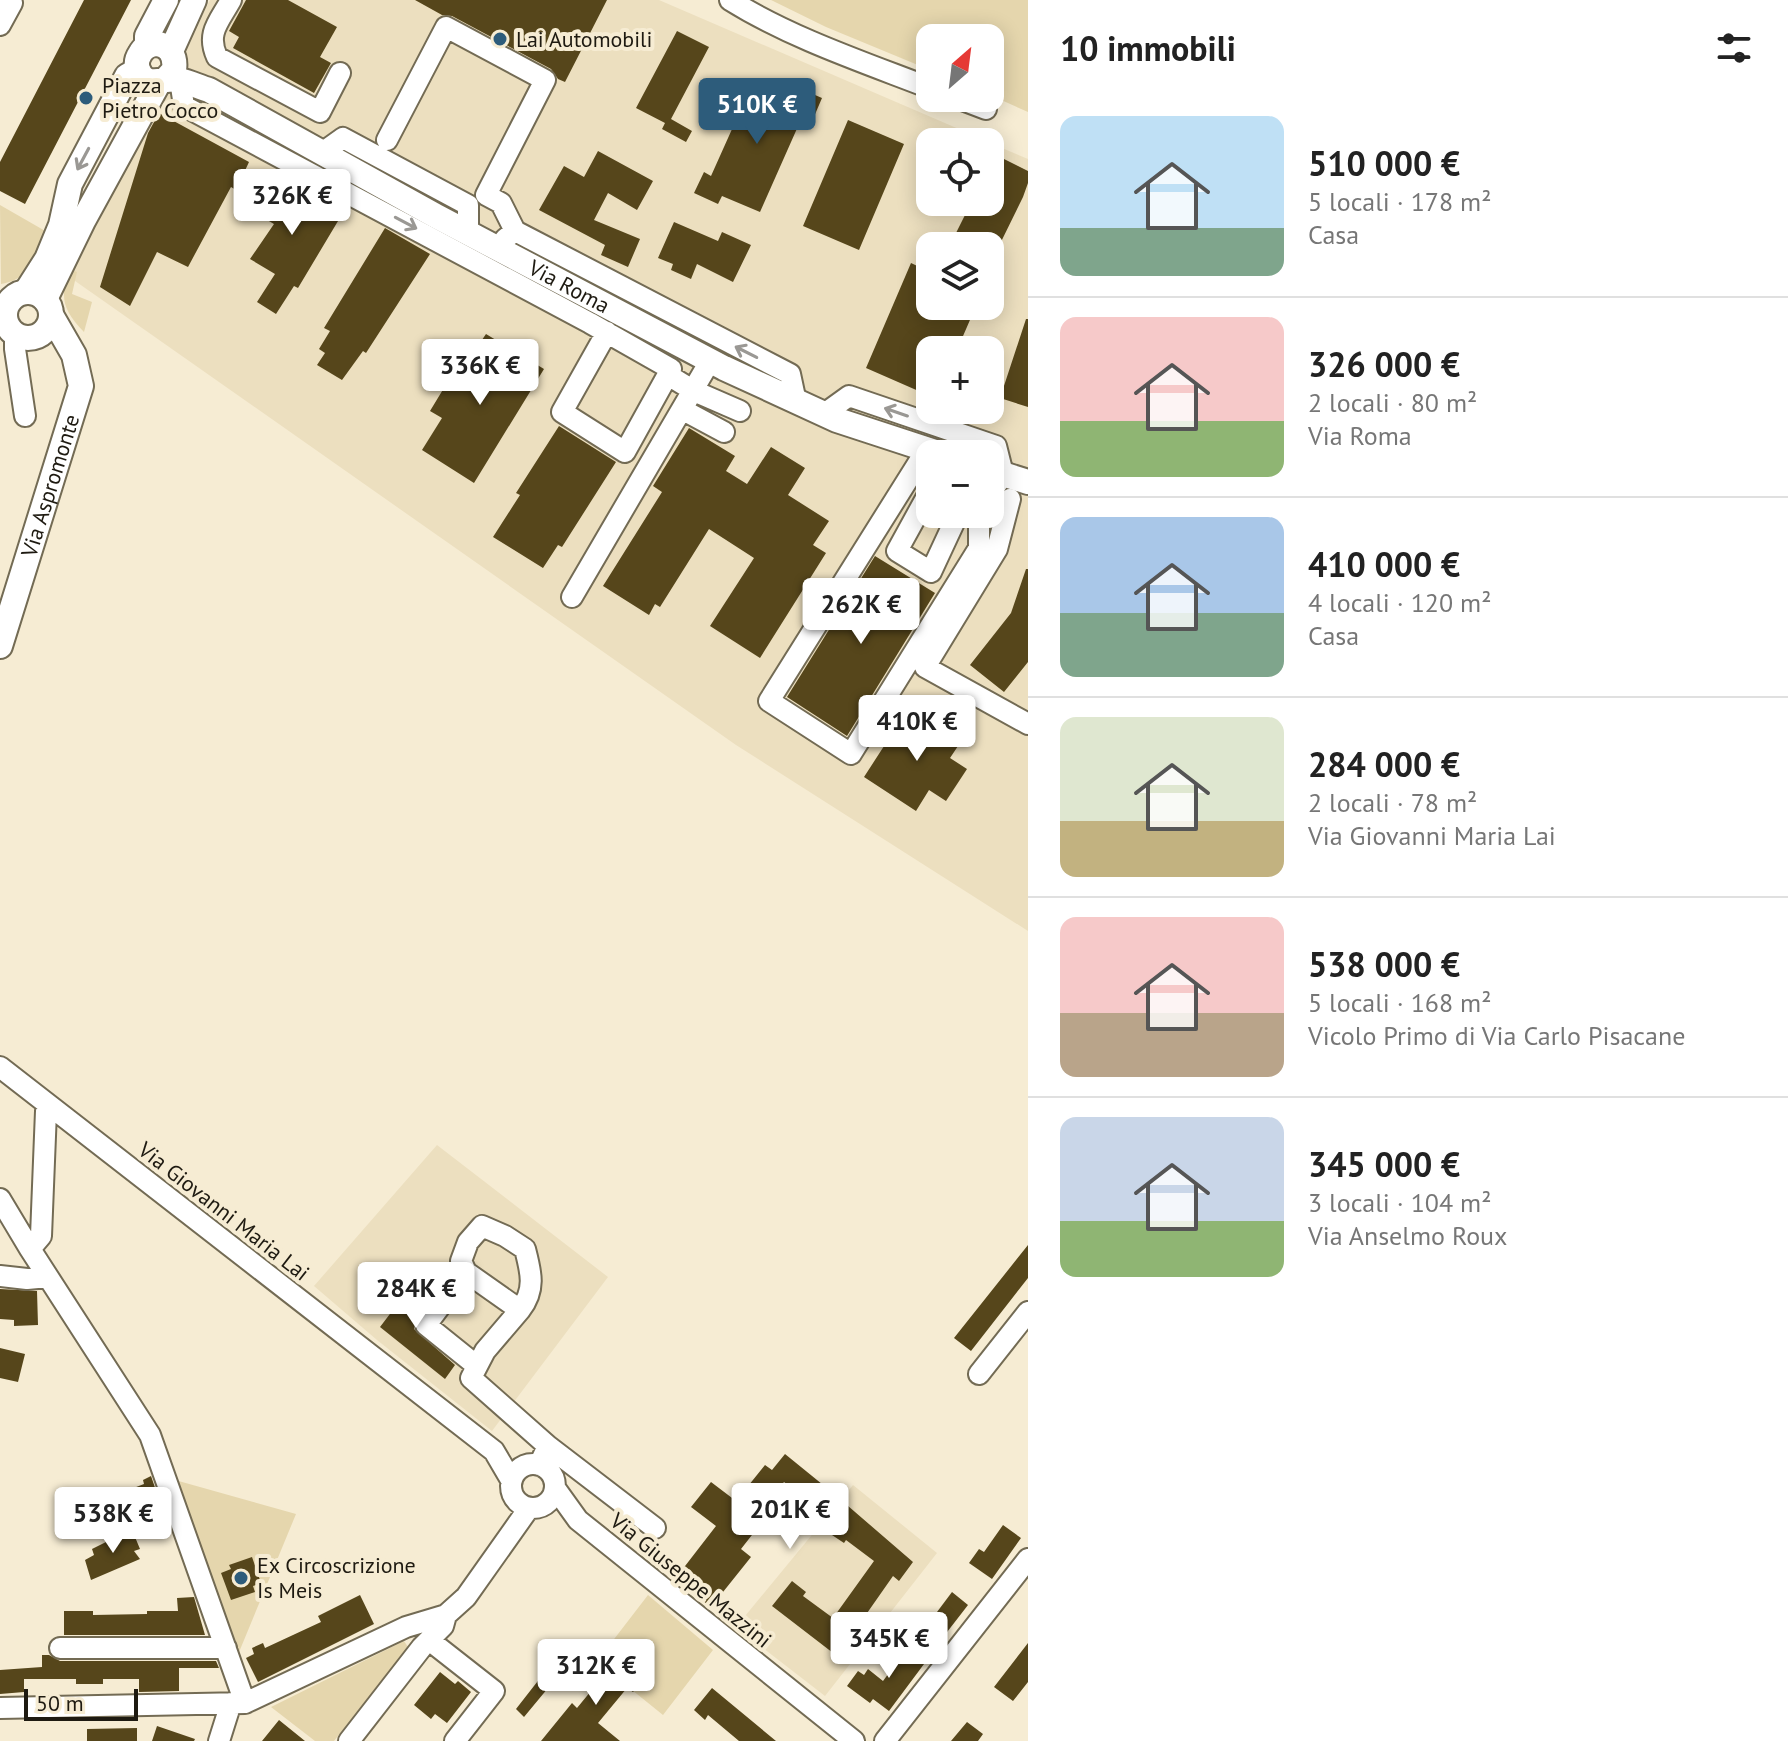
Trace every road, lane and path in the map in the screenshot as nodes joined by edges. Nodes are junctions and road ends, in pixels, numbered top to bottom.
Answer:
1 (7, 0) edge
2 (166, 0) edge
3 (194, 0) edge
4 (231, 0) edge
5 (730, 0) edge
6 (0, 25) edge
7 (162, 67) junction
8 (340, 73) dead end
9 (916, 83) edge
10 (320, 112) junction
11 (274, 126) junction
12 (262, 148) junction
13 (313, 148) junction
14 (383, 148) junction
15 (370, 188) junction
16 (65, 199) junction
17 (89, 210) junction
18 (515, 231) junction
19 (454, 233) junction
20 (495, 247) junction
21 (523, 274) junction
22 (28, 298) edge
23 (600, 319) junction
24 (16, 329) edge
25 (710, 361) junction
26 (77, 369) junction
27 (668, 375) junction
28 (694, 391) junction
29 (796, 402) junction
30 (683, 410) junction
31 (740, 411) dead end
32 (824, 414) junction
33 (25, 416) dead end
34 (724, 432) dead end
35 (978, 440) edge
36 (916, 453) edge
37 (916, 479) edge
38 (916, 516) edge
39 (951, 528) edge
40 (979, 528) edge
41 (999, 528) edge
42 (572, 597) dead end
43 (0, 646) edge
44 (1028, 724) edge
45 (0, 1067) edge
46 (50, 1107) junction
47 (0, 1199) edge
48 (30, 1249) junction
49 (466, 1272) junction
50 (0, 1276) edge
51 (48, 1277) junction
52 (520, 1310) junction
53 (1028, 1312) edge
54 (477, 1366) junction
55 (979, 1374) dead end
56 (494, 1451) junction
57 (538, 1458) junction
58 (511, 1480) junction
59 (536, 1501) junction
60 (655, 1528) dead end
61 (1028, 1559) edge
62 (446, 1615) junction
63 (406, 1627) junction
64 (425, 1643) junction
65 (60, 1648) dead end
66 (226, 1648) junction
67 (238, 1703) junction
68 (0, 1708) edge
69 (219, 1741) edge
70 (349, 1741) edge
71 (455, 1741) edge
72 (854, 1741) edge
73 (885, 1741) edge

1 - 6 street
2 - 7 main road
3 - 7 main road
4 - 10 street
5 - 9 street
7 - 11 main road, Via Roma
7 - 12 street
7 -> 16 main road
7 - 17 main road
8 - 10 street
10 - 13 street
11 - 12 street
11 - 13 main road, Via Roma
12 - 15 street
13 - 14 street
13 - 15 main road, Via Roma
14 - 15 street
14 - 18 street
14 - 19 street
15 - 19 main road, Via Roma
16 - 17 main road
16 - 22 main road
17 - 22 main road
18 - 20 street
29 -> 18 street
19 - 20 main road, Via Roma
19 - 21 street
20 - 21 main road, Via Roma
21 - 23 main road, Via Roma
22 - 24 main road
22 - 24 main road
22 - 26 main road, Via Aspromonte
23 - 25 main road, Via Roma
23 - 27 street
23 - 27 street
24 - 26 main road
24 - 33 street
25 - 28 street
25 - 29 main road, Via Roma
26 - 43 main road, Via Aspromonte
27 - 28 street
28 - 30 street
28 - 31 street
29 - 32 main road, Via Roma
30 - 34 street
30 - 42 street
35 -> 32 street
32 - 36 main road, Via Roma
37 - 40 street
38 - 39 street
41 - 44 street
45 - 46 street, Via Giovanni Maria Lai
46 - 48 street
46 - 56 street, Via Giovanni Maria Lai
47 - 48 street
48 - 51 street
49 - 52 street
49 - 52 street
49 - 54 street
50 - 51 street
51 - 66 street
52 - 54 street
53 - 55 street
54 - 57 street
56 - 57 street, Via Giovanni Maria Lai
56 - 58 street, Via Giovanni Maria Lai
57 - 58 street
57 - 59 street
57 - 60 street
58 - 59 street, Via Giovanni Maria Lai
59 - 62 street
59 - 72 street, Via Giuseppe Mazzini
61 - 73 street
62 - 63 street
62 - 64 street
63 - 64 street
63 - 67 street
64 - 70 street
64 - 71 street
65 - 66 street
66 - 67 street
67 - 68 street
67 - 69 street

